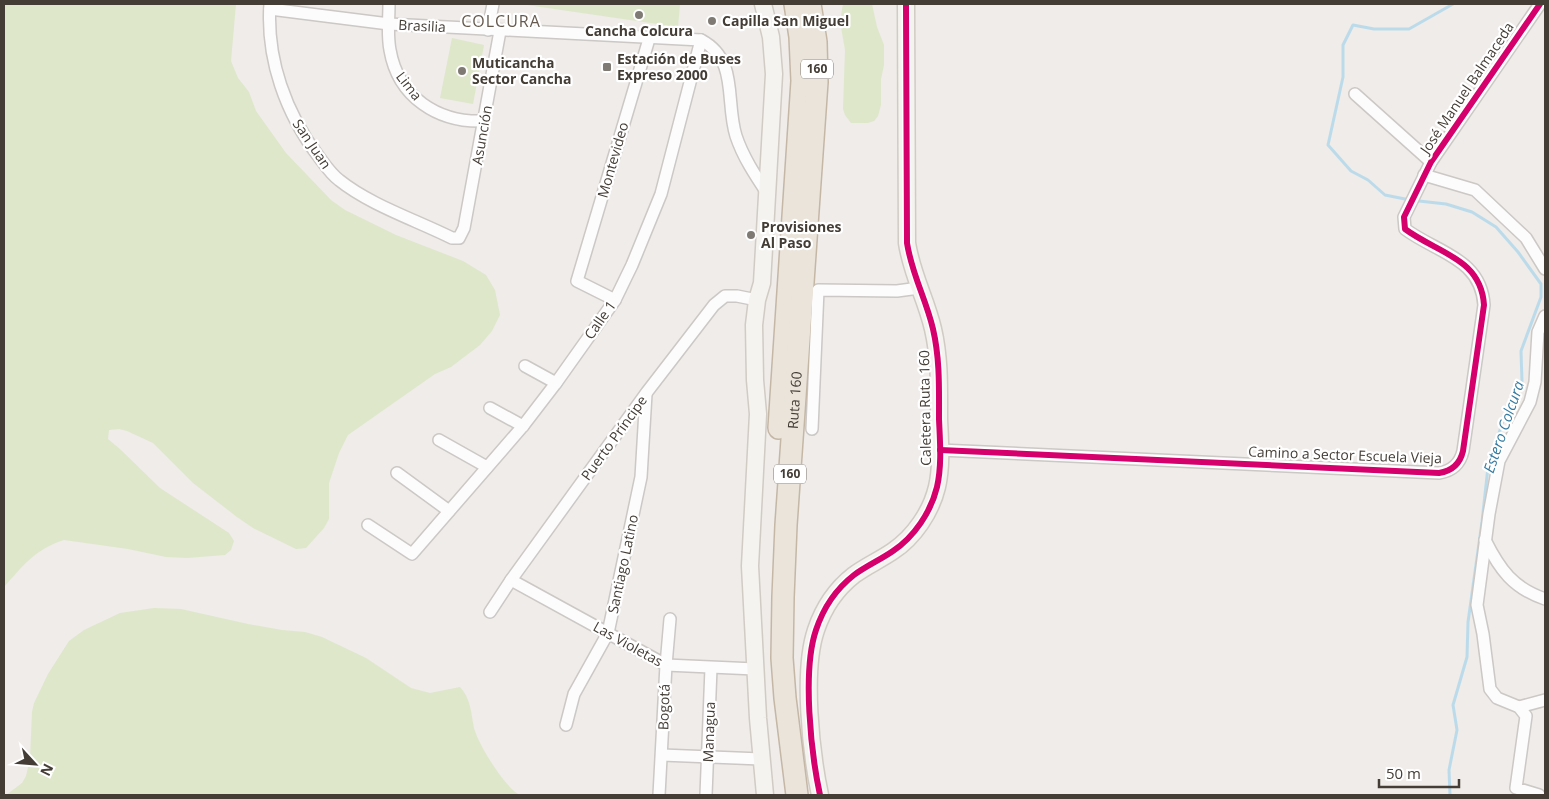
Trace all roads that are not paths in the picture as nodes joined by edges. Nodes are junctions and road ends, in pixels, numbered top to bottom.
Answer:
1 (389, 4) edge
2 (493, 4) edge
3 (763, 4) edge
4 (795, 4) edge
5 (810, 4) edge
6 (906, 4) edge
7 (1540, 4) edge
8 (270, 6) edge
9 (389, 24) junction
10 (494, 30) junction
11 (649, 38) junction
12 (701, 40) junction
13 (1355, 94) dead end
14 (484, 121) junction
15 (1431, 162) junction
16 (1424, 175) junction
17 (768, 195) junction
18 (1404, 217) joint
19 (459, 238) joint
20 (1545, 269) edge
21 (919, 288) junction
22 (615, 300) junction
23 (757, 300) junction
24 (1545, 316) edge
25 (525, 366) dead end
26 (556, 383) junction
27 (647, 392) junction
28 (490, 408) dead end
29 (523, 426) junction
30 (812, 429) dead end
31 (440, 440) dead end
32 (940, 450) junction
33 (487, 467) junction
34 (397, 473) dead end
35 (449, 511) junction
36 (368, 525) dead end
37 (1485, 540) junction
38 (511, 580) junction
39 (1545, 600) edge
40 (490, 612) dead end
41 (670, 619) dead end
42 (608, 633) junction
43 (666, 665) junction
44 (710, 668) junction
45 (754, 669) junction
46 (1545, 700) edge
47 (1519, 707) junction
48 (566, 725) dead end
49 (662, 755) junction
50 (708, 757) junction
51 (761, 759) junction
52 (659, 795) edge
53 (706, 795) edge
54 (765, 795) edge
55 (782, 795) edge
56 (797, 795) edge
57 (820, 795) edge
58 (1539, 795) edge

1 - 9 street, Lima
2 - 10 street, Asunción
3 - 17 street
4 - 55 highway, Ruta 160 / 160
5 - 56 highway, Ruta 160 / 160
6 - 21 street, Caletera Ruta 160
7 - 15 street, José Manuel Balmaceda
8 - 9 street, Brasilia
8 - 19 street, San Juan
9 - 10 street, Brasilia
9 - 14 street, Lima
10 - 11 street, Brasilia
10 - 14 street, Asunción
11 - 12 street, Brasilia
11 - 22 street, Montevideo
12 - 17 street
12 - 22 street, Calle 1
13 - 15 street
14 - 19 street, Asunción
15 - 16 street, José Manuel Balmaceda
16 - 18 street, José Manuel Balmaceda
16 - 20 street
17 - 23 street
18 - 32 street, Camino a Sector Escuela Vieja
21 - 30 street
21 - 32 street, Caletera Ruta 160
22 - 26 street, Calle 1
23 - 27 street, Puerto Príncipe
23 - 45 street
24 - 37 street
25 - 26 street
26 - 29 street, Calle 1
27 - 38 street, Puerto Príncipe
27 - 42 street, Santiago Latino
28 - 29 street
29 - 33 street, Calle 1
31 - 33 street
32 - 57 street, Caletera Ruta 160
33 - 35 street, Calle 1
34 - 35 street
35 - 36 street, Calle 1
37 - 39 street
37 - 47 street
38 - 40 street, Puerto Príncipe
38 - 42 street, Las Violetas
41 - 43 street, Bogotá
42 - 43 street, Las Violetas
42 - 48 street, Santiago Latino
43 - 44 street, Las Violetas
43 - 49 street, Bogotá
44 - 45 street, Las Violetas
44 - 50 street, Managua
45 - 51 street
46 - 47 street
47 - 58 street
49 - 50 street
49 - 52 street, Bogotá
50 - 51 street
50 - 53 street, Managua
51 - 54 street

